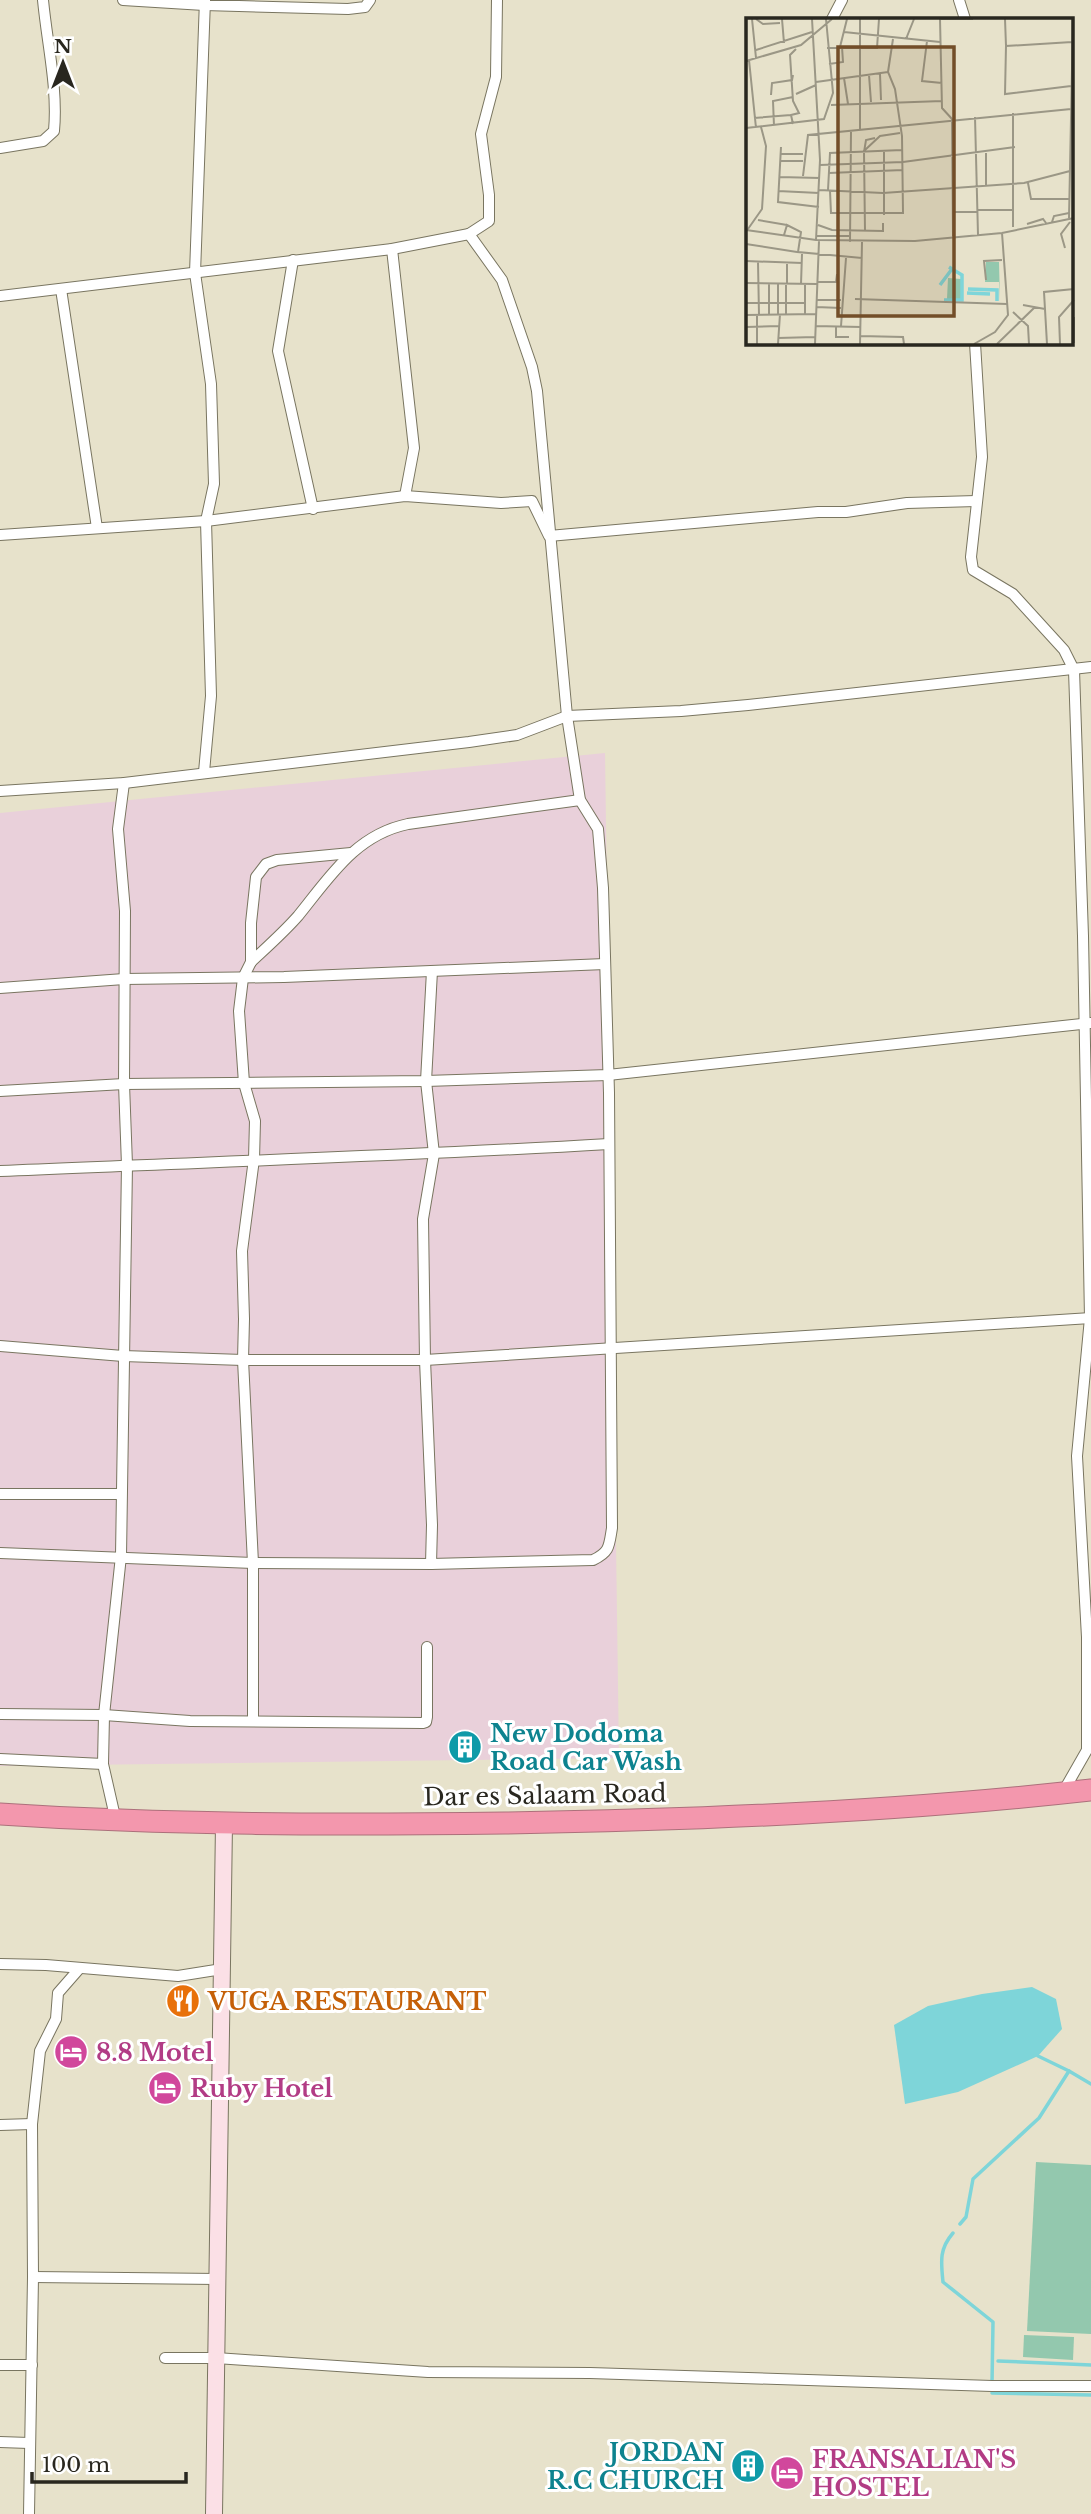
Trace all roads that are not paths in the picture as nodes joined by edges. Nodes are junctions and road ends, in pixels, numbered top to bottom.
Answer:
1 (43, 0) edge
2 (123, 0) edge
3 (370, 0) edge
4 (497, 0) edge
5 (842, 0) edge
6 (959, 0) edge
7 (204, 2) edge
8 (833, 18) edge
9 (965, 18) edge
10 (0, 148) edge
11 (469, 234) junction
12 (392, 249) junction
13 (293, 260) junction
14 (195, 273) junction
15 (61, 289) junction
16 (0, 296) edge
17 (975, 345) edge
18 (405, 496) junction
19 (976, 501) junction
20 (313, 509) junction
21 (206, 521) junction
22 (97, 528) junction
23 (0, 535) edge
24 (549, 536) junction
25 (1091, 667) edge
26 (1074, 670) junction
27 (567, 716) junction
28 (204, 772) junction
29 (124, 783) junction
30 (0, 791) edge
31 (580, 800) junction
32 (351, 853) junction
33 (251, 962) junction
34 (605, 964) junction
35 (432, 971) junction
36 (243, 978) junction
37 (124, 979) junction
38 (0, 988) edge
39 (1087, 1023) edge
40 (608, 1075) junction
41 (426, 1081) junction
42 (244, 1083) junction
43 (124, 1084) junction
44 (0, 1091) edge
45 (608, 1144) junction
46 (434, 1154) junction
47 (254, 1159) junction
48 (127, 1166) junction
49 (0, 1171) edge
50 (1090, 1318) edge
51 (0, 1346) edge
52 (610, 1349) junction
53 (123, 1356) junction
54 (243, 1360) junction
55 (425, 1360) junction
56 (0, 1494) edge
57 (121, 1494) junction
58 (1087, 1543) edge
59 (0, 1553) edge
60 (121, 1556) junction
61 (253, 1563) junction
62 (431, 1564) junction
63 (427, 1647) dead end
64 (0, 1714) edge
65 (104, 1715) junction
66 (253, 1721) junction
67 (0, 1759) edge
68 (103, 1764) junction
69 (1091, 1790) edge
70 (1062, 1794) junction
71 (0, 1814) edge
72 (116, 1821) junction
73 (224, 1824) junction
74 (0, 1964) edge
75 (79, 1969) junction
76 (222, 1969) junction
77 (32, 2124) junction
78 (0, 2125) edge
79 (33, 2277) junction
80 (218, 2279) junction
81 (165, 2358) dead end
82 (216, 2358) junction
83 (0, 2365) edge
84 (32, 2365) junction
85 (1091, 2386) edge
86 (0, 2442) edge
87 (29, 2443) junction
88 (29, 2514) edge
89 (214, 2514) edge

1 - 10 street
2 - 7 street
3 - 7 street
4 - 11 street
5 - 8 street
6 - 9 street
7 - 14 street
11 - 12 street
11 - 24 street
12 - 13 street
12 - 18 street
13 - 14 street
13 - 20 street
14 - 15 street
14 - 21 street
15 - 16 street
15 - 22 street
17 - 19 street
18 - 20 street
18 - 24 street
19 - 24 street
19 - 26 street
20 - 21 street
21 - 22 street
21 - 28 street
22 - 23 street
24 - 27 street
25 - 26 street
26 - 27 street
26 - 39 street
27 - 28 street
27 - 31 street
28 - 29 street
29 - 30 street
29 - 37 street
31 - 32 street
31 - 34 street
32 - 33 street
32 - 33 street
33 - 36 street
34 - 35 street
34 - 40 street
35 - 36 street
35 - 41 street
36 - 37 street
36 - 42 street
37 - 38 street
37 - 43 street
39 - 40 street
39 - 50 street
40 - 41 street
40 - 45 street
41 - 42 street
41 - 46 street
42 - 43 street
42 - 47 street
43 - 44 street
43 - 48 street
45 - 46 street
45 - 52 street
46 - 47 street
46 - 55 street
47 - 48 street
47 - 54 street
48 - 49 street
48 - 53 street
50 - 52 street
50 - 58 street
51 - 53 street
52 - 55 street
52 - 62 street
53 - 54 street
53 - 57 street
54 - 55 street
54 - 61 street
55 - 62 street
56 - 57 street
57 - 60 street
58 - 70 street
59 - 60 street
60 - 61 street
60 - 65 street
61 - 62 street
61 - 66 street
63 - 66 street
64 - 65 street
65 - 66 street
65 - 68 street
67 - 68 street
68 - 72 street
69 - 70 highway, Dar es Salaam Road
70 - 73 highway, Dar es Salaam Road
71 - 72 highway, Dar es Salaam Road
72 - 73 highway, Dar es Salaam Road
73 - 76 street
74 - 75 street
75 - 76 street
75 - 77 street
76 - 80 street
77 - 78 street
77 - 79 street
79 - 80 street
79 - 84 street
80 - 82 street
81 - 82 street
82 - 85 street
82 - 89 street
83 - 84 street
84 - 87 street
86 - 87 street
87 - 88 street

